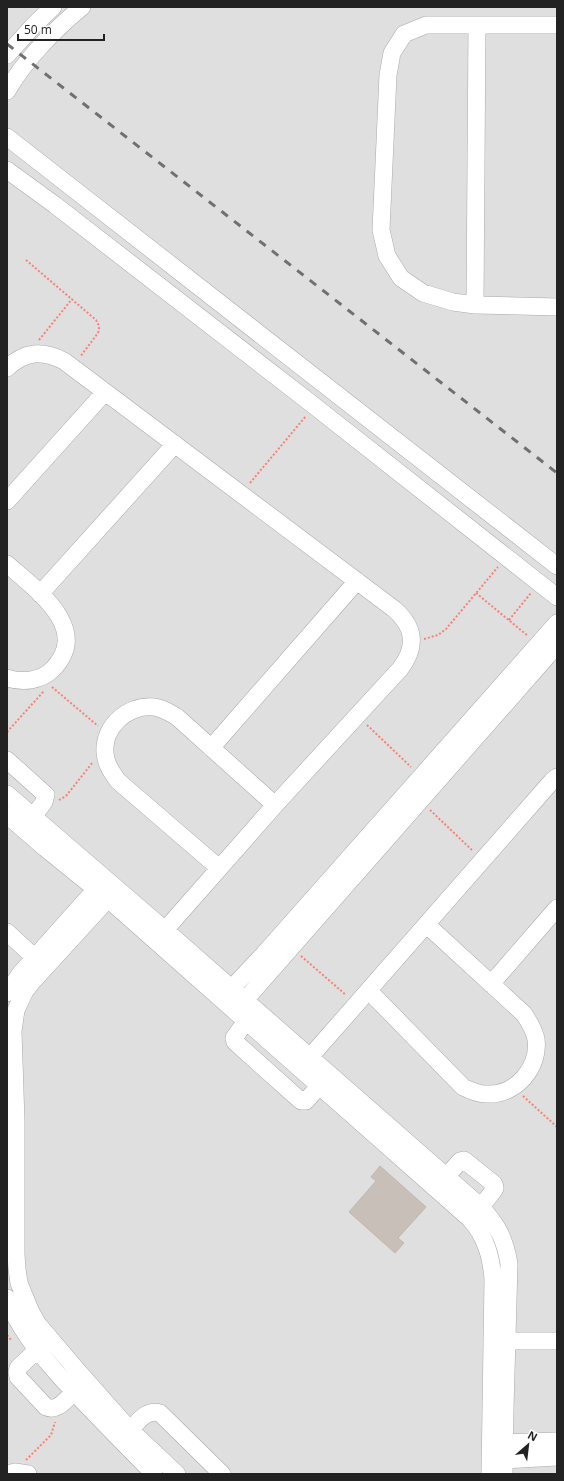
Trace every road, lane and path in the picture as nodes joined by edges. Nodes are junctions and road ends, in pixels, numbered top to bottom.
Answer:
1 (53, 7) edge
2 (82, 7) edge
3 (477, 25) junction
4 (557, 25) edge
5 (7, 56) edge
6 (7, 91) edge
7 (7, 137) edge
8 (7, 170) edge
9 (70, 186) junction
10 (55, 205) junction
11 (26, 260) dead end
12 (72, 299) junction
13 (475, 305) junction
14 (557, 307) edge
15 (27, 355) junction
16 (72, 367) junction
17 (7, 368) edge
18 (323, 382) junction
19 (105, 392) junction
20 (311, 404) junction
21 (175, 444) junction
22 (241, 494) junction
23 (7, 502) edge
24 (506, 557) junction
25 (7, 564) edge
26 (557, 566) edge
27 (357, 581) junction
28 (539, 583) junction
29 (476, 593) junction
30 (40, 594) junction
31 (557, 597) edge
32 (508, 620) junction
33 (557, 623) edge
34 (412, 637) junction
35 (547, 645) edge
36 (7, 678) edge
37 (45, 681) junction
38 (358, 716) junction
39 (7, 732) edge
40 (106, 740) junction
41 (211, 748) junction
42 (7, 760) edge
43 (421, 777) junction
44 (557, 777) edge
45 (7, 794) edge
46 (46, 798) junction
47 (420, 800) junction
48 (275, 805) junction
49 (7, 815) edge
50 (33, 817) junction
51 (50, 842) junction
52 (483, 860) junction
53 (219, 868) junction
54 (102, 894) junction
55 (557, 908) edge
56 (427, 925) junction
57 (70, 929) junction
58 (165, 930) junction
59 (7, 932) edge
60 (291, 947) junction
61 (34, 957) junction
62 (269, 959) junction
63 (491, 984) junction
64 (231, 989) junction
65 (369, 991) junction
66 (7, 993) edge
67 (245, 1000) junction
68 (357, 1005) junction
69 (246, 1021) junction
70 (276, 1038) junction
71 (10, 1052) edge
72 (310, 1058) junction
73 (319, 1086) junction
74 (513, 1088) junction
75 (557, 1127) edge
76 (446, 1177) junction
77 (456, 1197) junction
78 (481, 1207) junction
79 (7, 1298) edge
80 (507, 1341) junction
81 (557, 1341) edge
82 (37, 1350) junction
83 (71, 1380) junction
84 (54, 1408) junction
85 (498, 1409) junction
86 (130, 1430) junction
87 (504, 1443) junction
88 (555, 1449) edge
89 (504, 1467) edge
90 (17, 1473) edge
91 (154, 1474) edge
92 (177, 1474) edge
93 (222, 1474) edge
94 (490, 1474) edge

1 - 5 street
2 - 6 street
3 - 4 street
3 - 13 street
3 - 13 street
7 - 9 street
8 - 10 street
9 - 10 street
9 - 18 street
10 - 20 street
11 - 12 path
12 - 15 path
12 - 16 path
13 - 14 street
15 - 16 street
15 - 17 street
16 - 19 street
18 - 20 street
18 - 26 street
19 - 21 street
19 - 23 street
20 - 22 path
20 - 24 street
21 - 22 street
21 - 30 street
22 - 27 street
24 - 28 street
24 - 29 path
25 - 30 street
27 - 34 street
27 - 41 street
28 - 31 street
28 - 32 path
29 - 32 path
29 - 34 path
30 - 37 street
32 - 35 path
33 - 35 street
34 - 38 street
35 - 43 street
35 - 47 street
36 - 37 street
37 - 39 path
37 - 40 path
38 - 43 path
38 - 48 street
40 - 41 street
40 - 46 path
40 - 53 street
41 - 48 street
42 - 46 street
43 - 62 street
44 - 52 street
45 - 50 street
46 - 50 street
47 - 52 path
47 - 60 street
48 - 53 street
49 - 51 street
50 - 51 street
51 - 54 street
51 - 58 street
52 - 56 street
53 - 58 street
54 - 57 street
54 - 69 street
55 - 63 street
56 - 63 street
56 - 65 street
57 - 61 street
57 - 71 street
58 - 64 street
59 - 61 street
60 - 62 street
60 - 68 path
61 - 66 street
62 - 64 street
62 - 67 street
63 - 74 street
64 - 67 street
65 - 68 street
65 - 74 street
67 - 70 street
68 - 72 street
69 - 70 street
69 - 73 street
70 - 72 street
70 - 73 street
71 - 83 street
72 - 76 street
73 - 77 street
74 - 75 path
76 - 77 street
76 - 78 street
77 - 78 street
77 - 85 street
78 - 80 street
79 - 82 street
80 - 81 street
80 - 85 street
82 - 83 street
82 - 84 street
83 - 84 street
83 - 86 street
83 - 91 street
84 - 90 path
85 - 87 street
85 - 94 street
86 - 92 street
86 - 93 street
87 - 88 street
87 - 89 street
88 - 89 street

